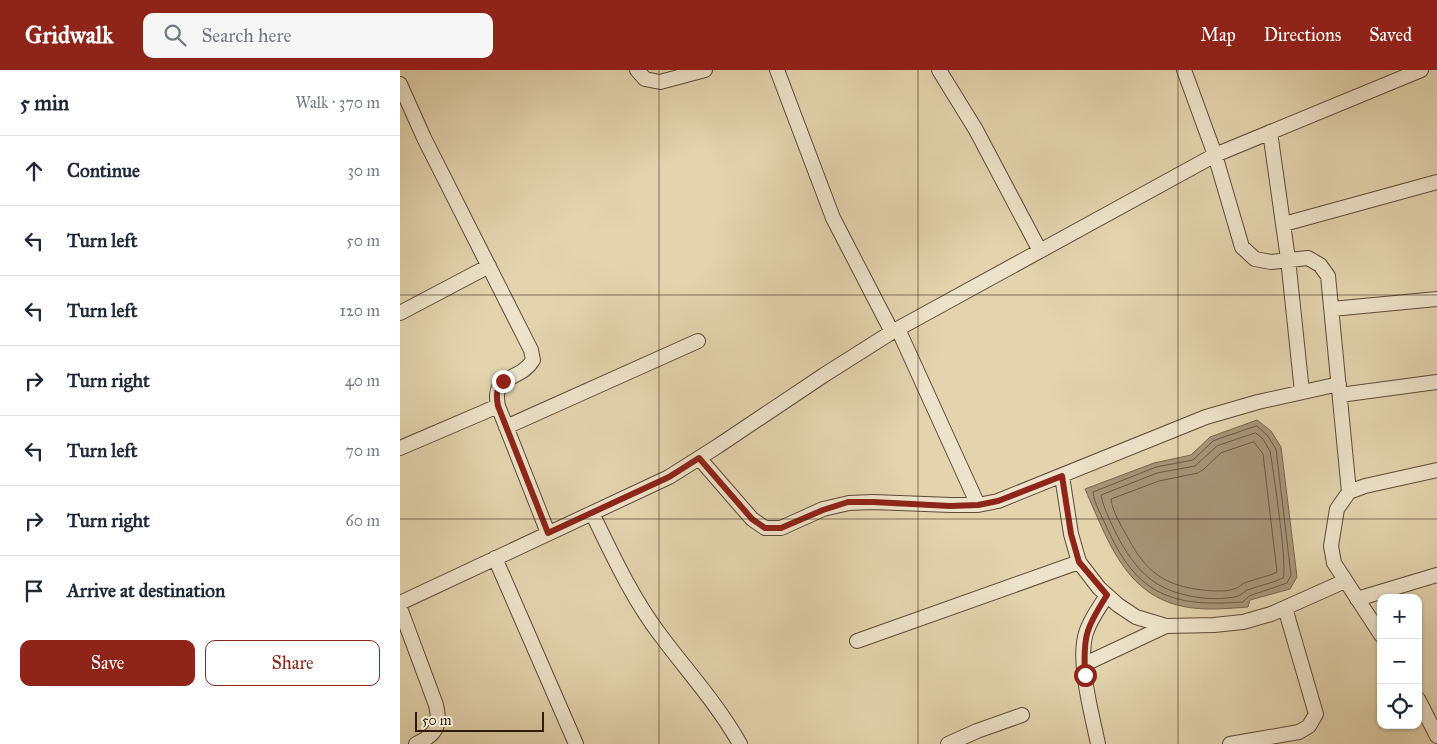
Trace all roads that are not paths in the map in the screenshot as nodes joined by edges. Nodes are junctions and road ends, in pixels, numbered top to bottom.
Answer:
1 (636, 70) edge
2 (705, 70) edge
3 (776, 70) edge
4 (1184, 70) edge
5 (1421, 70) edge
6 (945, 72) edge
7 (400, 84) edge
8 (1270, 132) junction
9 (1214, 155) junction
10 (1437, 182) edge
11 (1284, 224) junction
12 (1040, 251) junction
13 (1288, 259) junction
14 (488, 266) junction
15 (1437, 298) edge
16 (1332, 309) junction
17 (400, 313) edge
18 (895, 331) junction
19 (698, 341) dead end
20 (1437, 382) edge
21 (1340, 390) junction
22 (1302, 392) junction
23 (498, 406) junction
24 (506, 427) junction
25 (400, 448) edge
26 (699, 458) junction
27 (1437, 470) edge
28 (1062, 476) junction
29 (1349, 492) junction
30 (978, 505) junction
31 (592, 513) junction
32 (548, 533) junction
33 (495, 558) junction
34 (1079, 562) junction
35 (1437, 575) edge
36 (1345, 581) junction
37 (1107, 595) junction
38 (1357, 599) junction
39 (400, 603) edge
40 (400, 608) edge
41 (1285, 608) junction
42 (1166, 626) junction
43 (1377, 629) edge
44 (856, 641) dead end
45 (1084, 664) junction
46 (1422, 707) edge
47 (1022, 715) dead end
48 (1437, 736) edge
49 (416, 744) edge
50 (576, 744) edge
51 (740, 744) edge
52 (948, 744) edge
53 (1098, 744) edge
54 (1230, 744) edge

1 - 2 street
3 - 18 street
4 - 9 street
5 - 8 street
6 - 12 street
7 - 14 street
8 - 9 street
8 - 11 street
9 - 12 street
9 - 13 street
10 - 11 street
11 - 13 street
12 - 18 street
13 - 16 street
13 - 22 street
14 - 17 street
14 - 23 street
15 - 16 street
16 - 21 street
18 - 26 street
18 - 30 street
19 - 24 street
20 - 21 street
21 - 22 street
21 - 29 street
22 - 28 street
23 - 24 street
23 - 25 street
24 - 32 street
26 - 30 street
26 - 31 street
27 - 29 street
28 - 30 street
28 - 34 street
29 - 36 street
31 - 32 street
31 - 51 street
32 - 33 street
33 - 39 street
33 - 50 street
34 - 37 street
34 - 44 street
35 - 38 street
36 - 38 street
36 - 41 street
37 - 42 street
37 - 45 street
38 - 43 street
40 - 49 street
41 - 42 street
41 - 54 street
42 - 45 street
45 - 53 street
46 - 48 street
47 - 52 street

